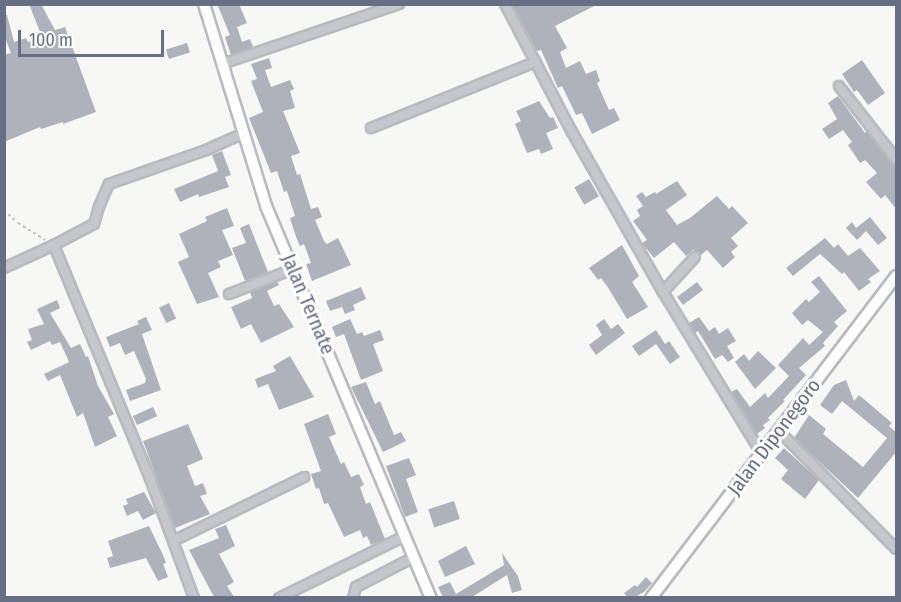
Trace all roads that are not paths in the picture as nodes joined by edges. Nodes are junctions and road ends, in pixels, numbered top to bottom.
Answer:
1 (204, 4) edge
2 (399, 4) edge
3 (505, 4) edge
4 (535, 62) junction
5 (222, 64) junction
6 (838, 86) dead end
7 (371, 128) dead end
8 (244, 133) junction
9 (897, 159) edge
10 (54, 245) junction
11 (695, 257) dead end
12 (4, 268) edge
13 (293, 269) junction
14 (897, 276) edge
15 (663, 292) junction
16 (229, 294) dead end
17 (779, 431) junction
18 (762, 454) junction
19 (304, 477) dead end
20 (405, 536) junction
21 (173, 541) junction
22 (897, 549) edge
23 (414, 557) junction
24 (194, 597) edge
25 (279, 597) edge
26 (353, 597) edge
27 (431, 597) edge
28 (651, 597) edge

1 - 5 street, Jalan Ternate
2 - 5 street
3 - 4 street
4 - 7 street
4 - 15 street
5 - 8 street, Jalan Ternate
6 - 9 street
8 - 10 street
8 - 13 street, Jalan Ternate
10 - 12 street
10 - 21 street
11 - 15 street
13 - 16 street
13 - 20 street, Jalan Ternate
14 - 17 street, Jalan Diponegoro
15 - 18 street
17 - 18 street, Jalan Diponegoro
17 - 22 street
18 - 28 street, Jalan Diponegoro
19 - 21 street
20 - 23 street, Jalan Ternate
20 - 25 street
21 - 24 street
23 - 26 street
23 - 27 street, Jalan Ternate

